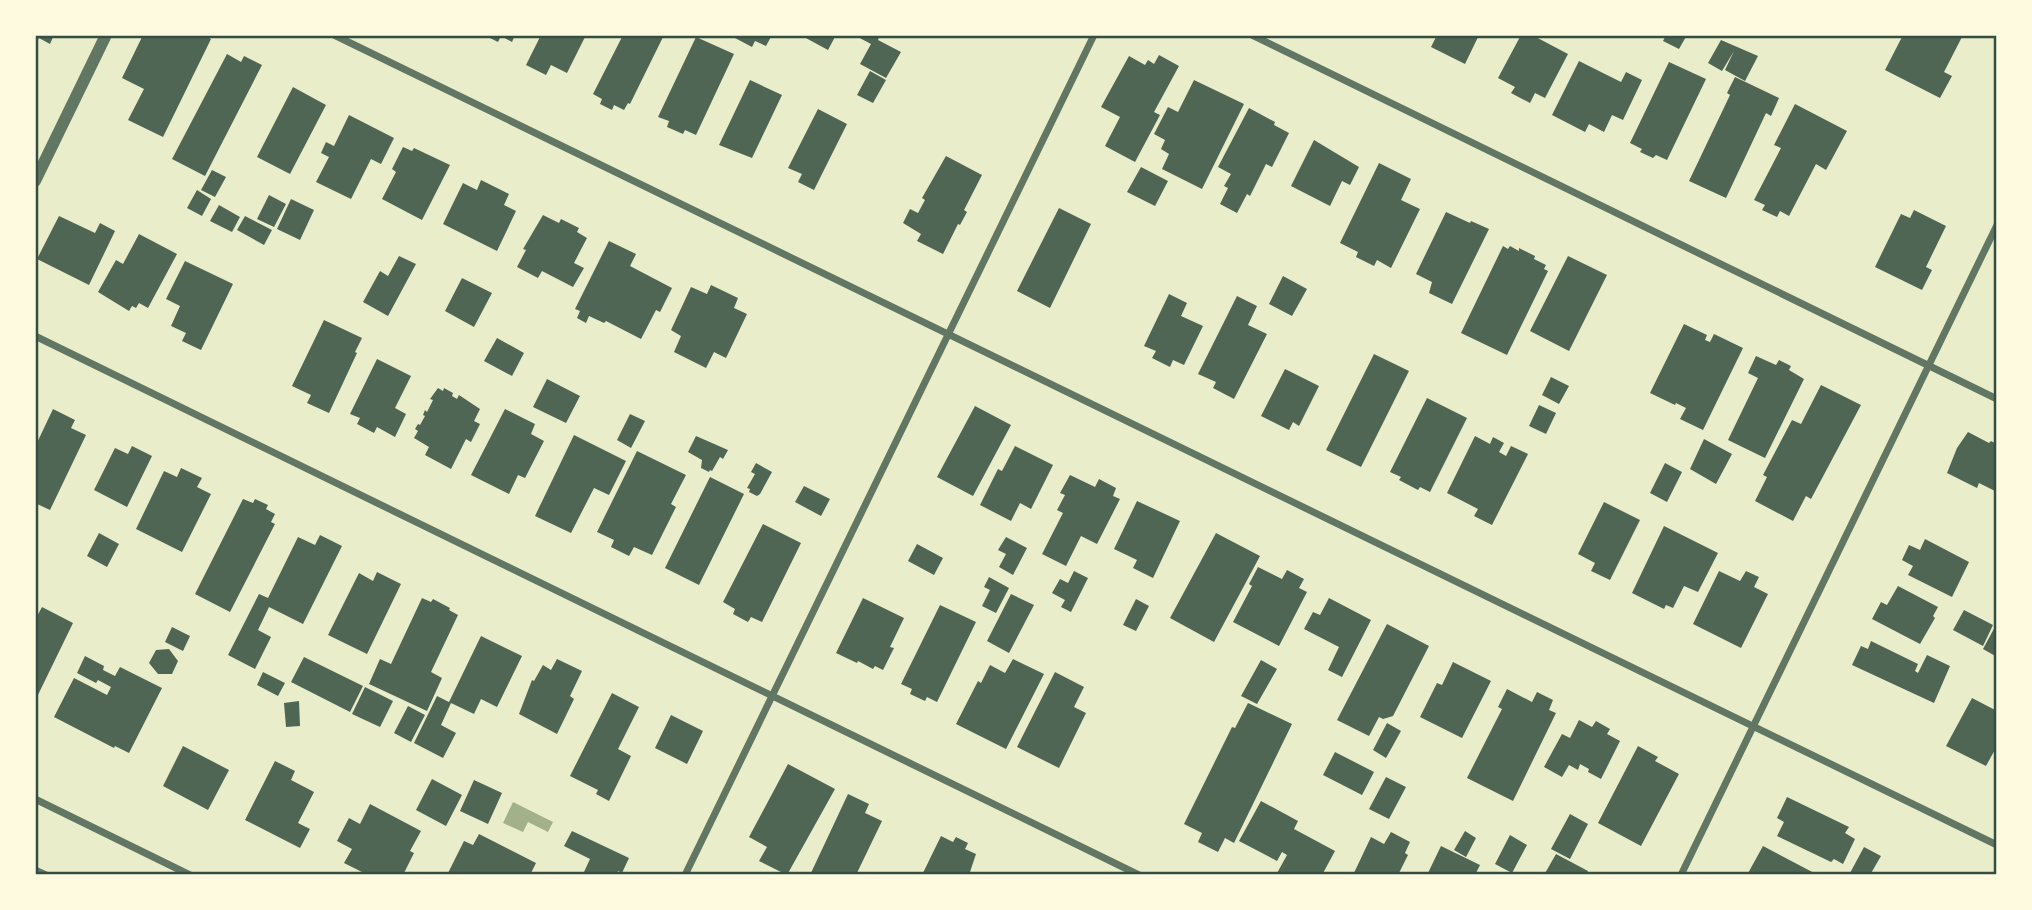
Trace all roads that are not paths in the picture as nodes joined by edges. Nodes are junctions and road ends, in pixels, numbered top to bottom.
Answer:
1 (106, 35) edge
2 (334, 35) edge
3 (1094, 35) edge
4 (1252, 35) edge
5 (35, 181) edge
6 (1997, 225) edge
7 (948, 335) junction
8 (35, 336) edge
9 (1928, 366) junction
10 (1997, 399) edge
11 (772, 696) junction
12 (1753, 727) junction
13 (35, 799) edge
14 (1997, 845) edge
15 (35, 870) edge
16 (46, 875) edge
17 (190, 875) edge
18 (685, 875) edge
19 (1139, 875) edge
20 (1681, 875) edge

1 - 5 street
2 - 7 street
3 - 7 street
4 - 9 street
6 - 9 street
7 - 11 street
7 - 12 street
8 - 11 street
9 - 10 street
9 - 12 street
11 - 18 street
11 - 19 street
12 - 14 street
12 - 20 street
13 - 17 street
15 - 16 street

